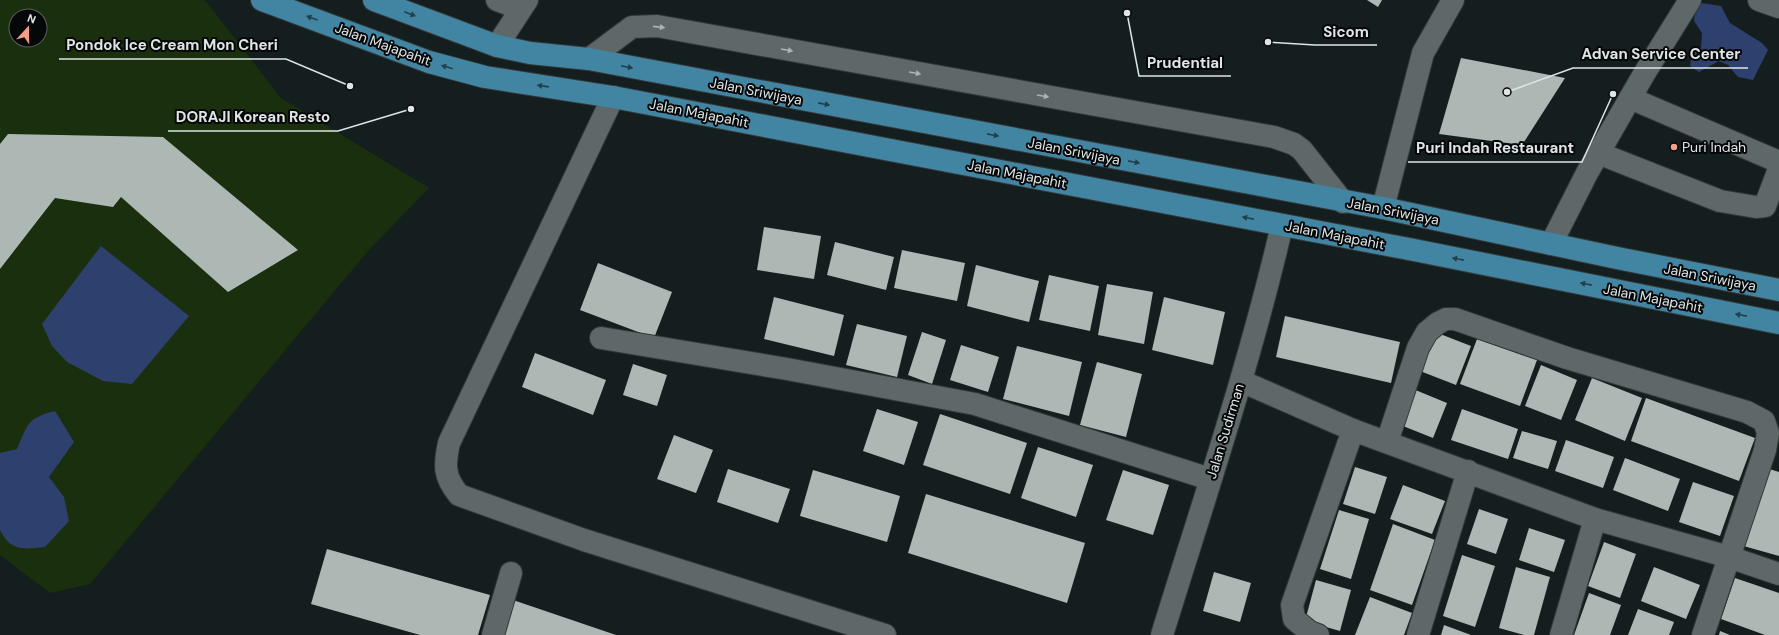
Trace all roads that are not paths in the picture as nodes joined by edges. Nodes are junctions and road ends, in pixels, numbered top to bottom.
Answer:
1 (262, 0) edge
2 (374, 0) edge
3 (497, 0) edge
4 (1453, 0) edge
5 (1690, 0) edge
6 (1759, 0) edge
7 (524, 4) edge
8 (1779, 7) edge
9 (497, 46) junction
10 (589, 59) junction
11 (613, 97) junction
12 (1630, 98) junction
13 (969, 131) junction
14 (1598, 153) junction
15 (1779, 162) edge
16 (963, 164) junction
17 (1779, 169) edge
18 (1343, 202) junction
19 (1383, 208) junction
20 (1282, 225) junction
21 (1551, 244) junction
22 (1779, 290) edge
23 (1779, 323) edge
24 (601, 338) dead end
25 (1241, 381) junction
26 (1353, 430) junction
27 (1387, 442) junction
28 (1468, 471) junction
29 (1210, 479) junction
30 (1595, 519) junction
31 (1729, 557) junction
32 (511, 573) dead end
33 (1779, 574) edge
34 (493, 635) edge
35 (885, 635) edge
36 (1162, 635) edge
37 (1318, 635) edge
38 (1418, 635) edge
39 (1561, 635) edge
40 (1703, 635) edge

11 -> 1 main road, Jalan Majapahit
2 -> 9 main road, Jalan Sriwijaya
3 - 7 street
4 - 19 street
5 - 12 street
6 - 8 street
7 - 9 street
9 - 10 main road, Jalan Sriwijaya
10 -> 13 main road, Jalan Sriwijaya
10 -> 18 street
11 - 16 main road, Jalan Majapahit
11 - 35 street
12 - 14 street
12 - 15 street
13 - 16 main road
13 -> 18 main road, Jalan Sriwijaya
14 - 17 street
14 - 21 street
20 -> 16 main road, Jalan Majapahit
18 - 19 main road, Jalan Sriwijaya
19 - 21 main road, Jalan Sriwijaya
23 -> 20 main road, Jalan Majapahit
20 - 25 street, Jalan Sudirman
21 - 22 main road, Jalan Sriwijaya
24 - 29 street
25 - 26 street
25 - 29 street, Jalan Sudirman
26 - 27 street
26 - 37 street
27 - 28 street
27 - 31 street
28 - 30 street
28 - 38 street
29 - 36 street, Jalan Sudirman
30 - 31 street
30 - 39 street
31 - 33 street
31 - 40 street
32 - 34 street

